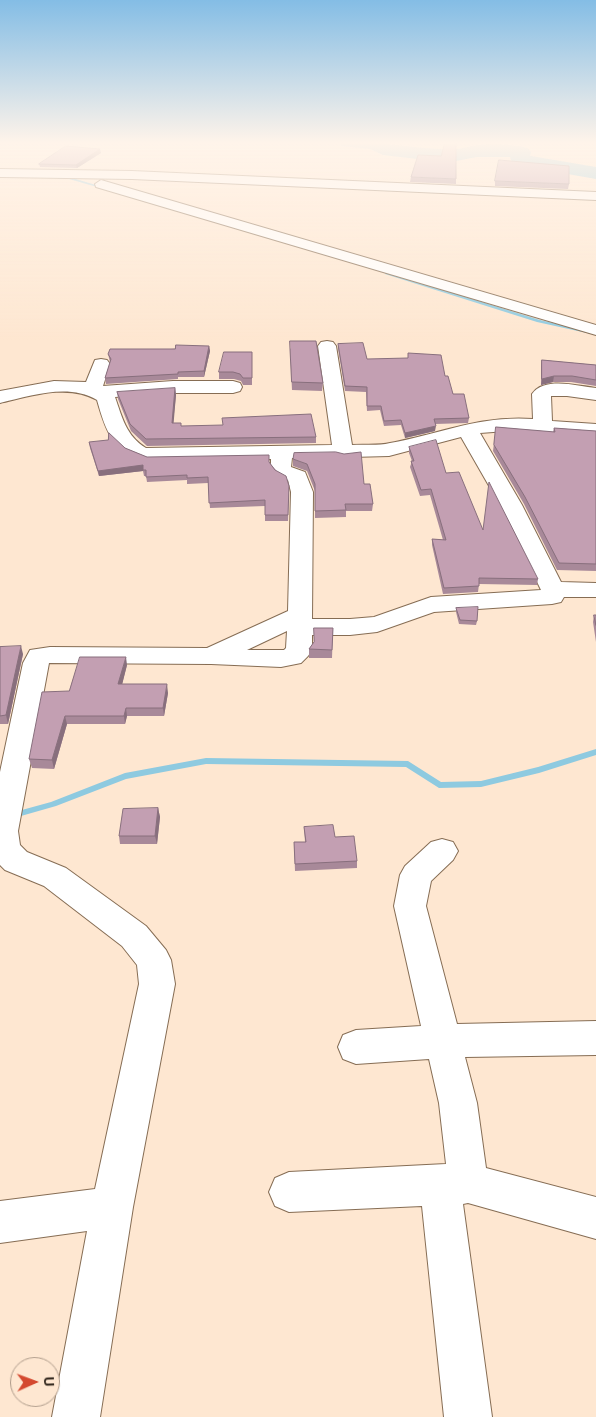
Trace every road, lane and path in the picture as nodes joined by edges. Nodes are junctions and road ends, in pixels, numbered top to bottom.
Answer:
1 (184, 208) edge
2 (596, 330) edge
3 (327, 346) dead end
4 (101, 364) dead end
5 (233, 386) dead end
6 (96, 391) junction
7 (596, 394) edge
8 (0, 397) edge
9 (543, 426) junction
10 (467, 429) junction
11 (596, 430) edge
12 (343, 452) junction
13 (282, 454) junction
14 (553, 590) junction
15 (596, 590) edge
16 (299, 621) junction
17 (211, 656) junction
18 (11, 730) edge
19 (442, 851) dead end
20 (596, 1038) edge
21 (442, 1041) junction
22 (356, 1047) dead end
23 (454, 1184) junction
24 (289, 1192) dead end
25 (112, 1207) junction
26 (596, 1218) edge
27 (0, 1222) edge
28 (76, 1417) edge
29 (468, 1417) edge

1 - 2 street
3 - 12 street
4 - 6 street
5 - 6 street
6 - 8 street
6 - 13 street
7 - 9 street
9 - 10 street
9 - 11 street
10 - 12 street
10 - 14 street
12 - 13 street
13 - 16 street
14 - 15 street
14 - 16 street
16 - 17 street
16 - 17 street
17 - 18 street
18 - 25 street
19 - 21 street
20 - 21 street
21 - 22 street
21 - 23 street
23 - 24 street
23 - 26 street
23 - 29 street
25 - 27 street
25 - 28 street

